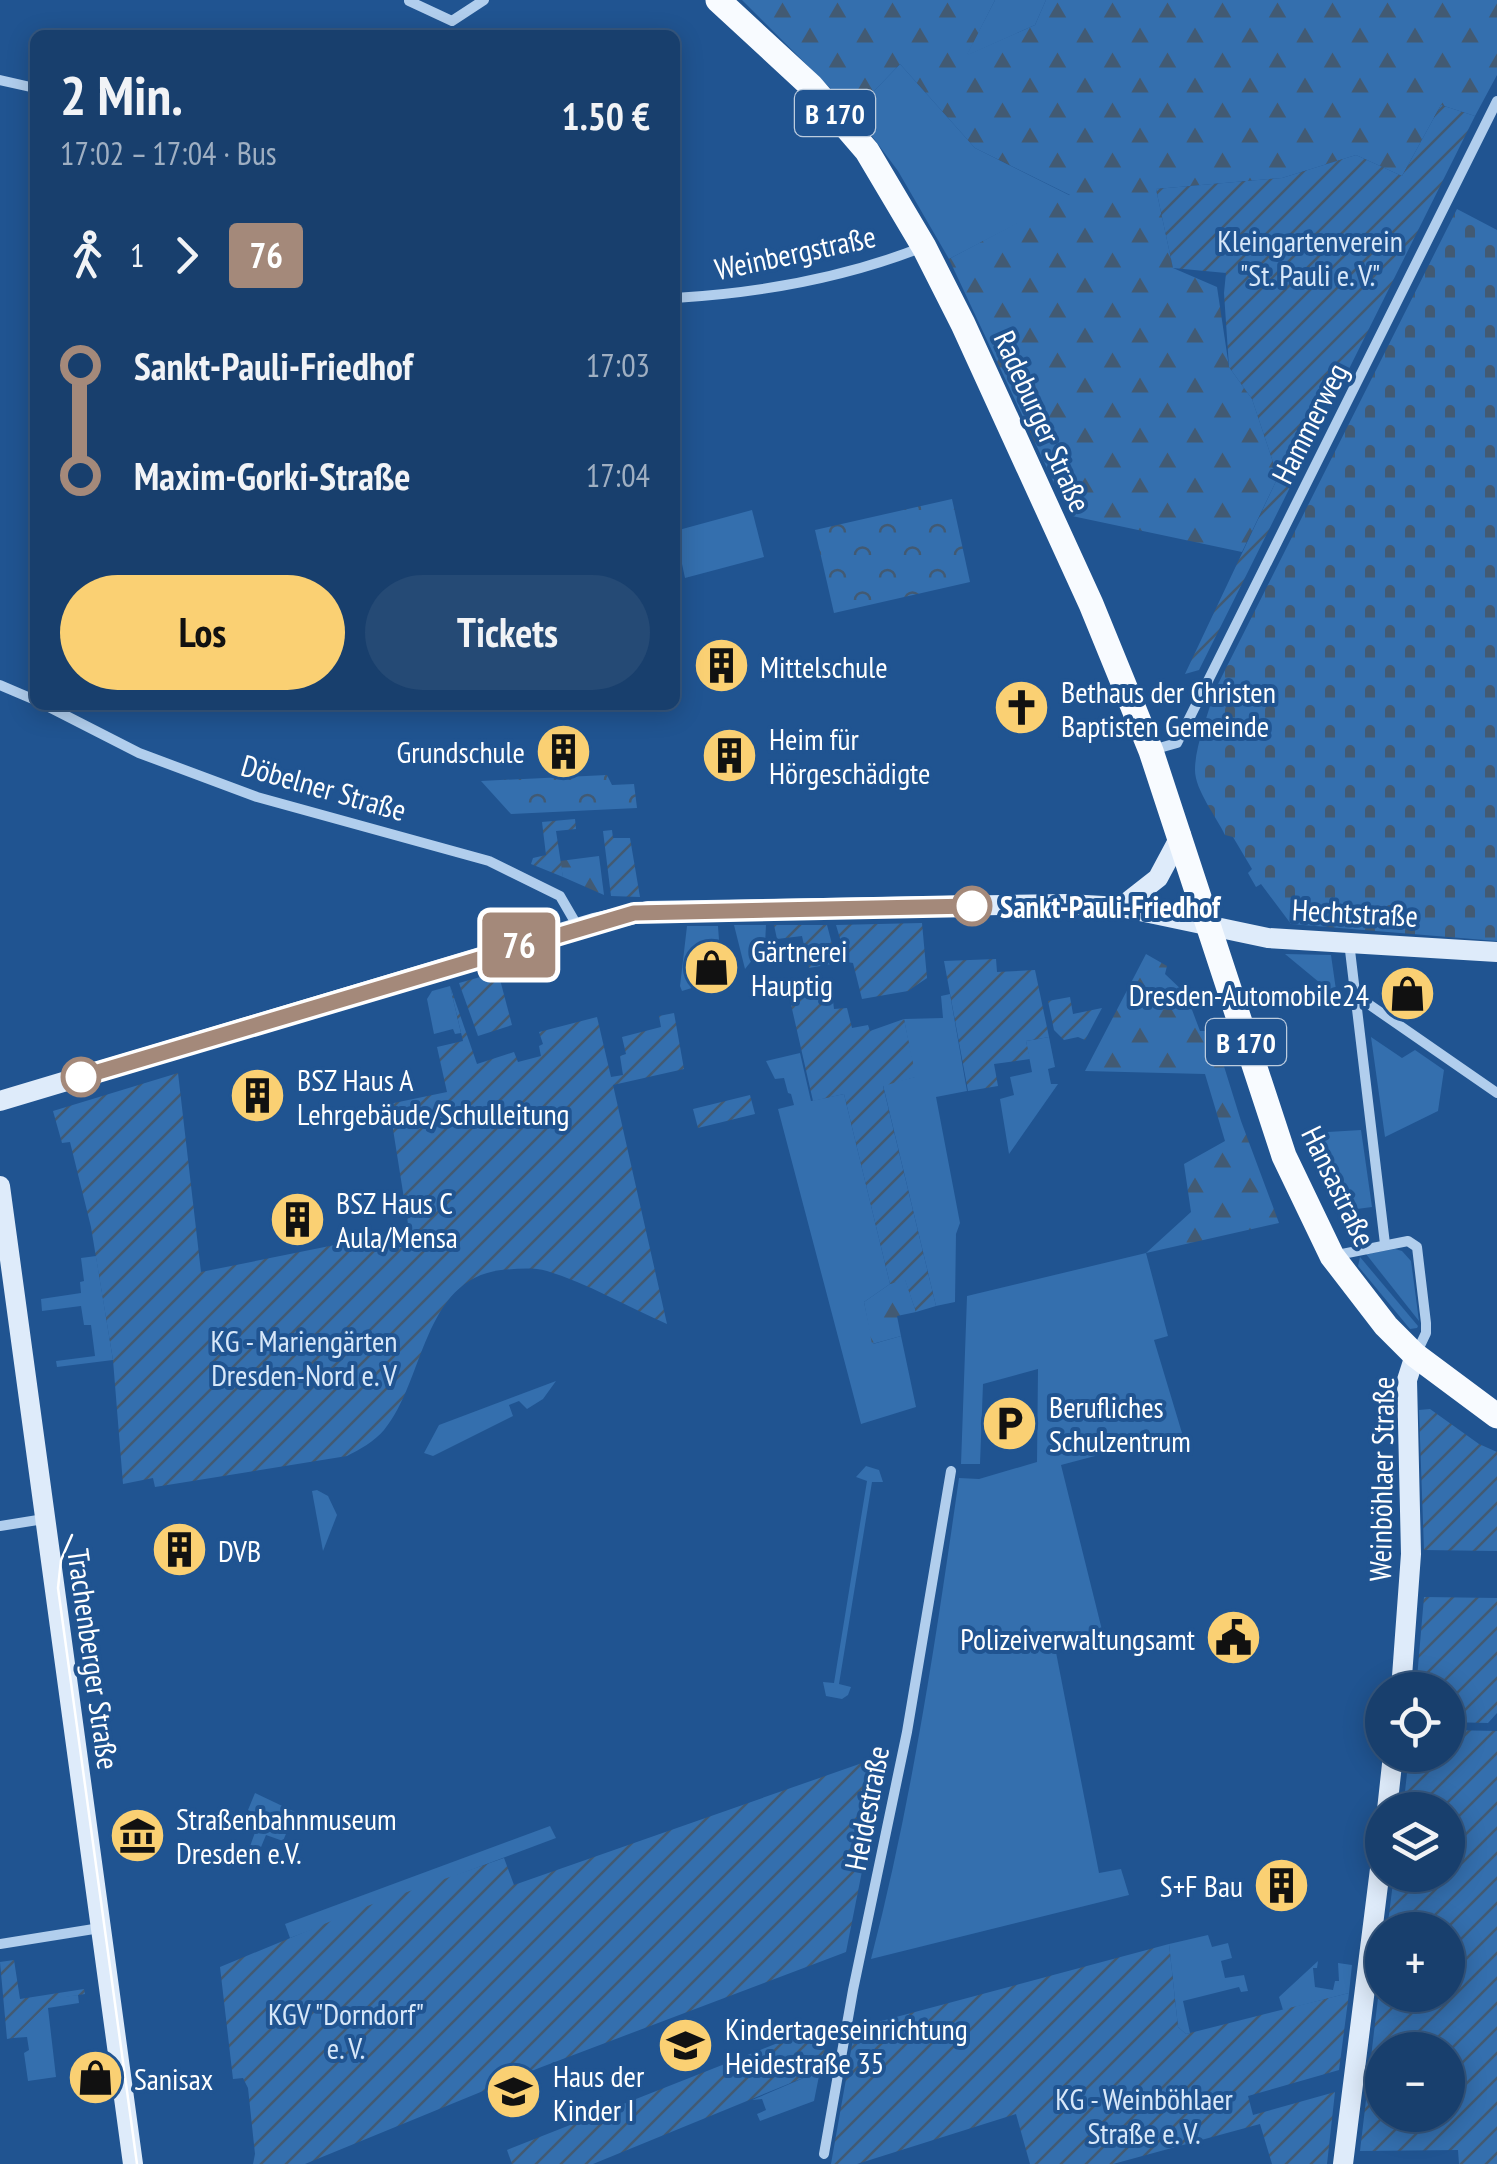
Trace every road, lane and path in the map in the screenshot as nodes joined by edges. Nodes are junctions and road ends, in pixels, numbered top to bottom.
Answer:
1 (484, 0) edge
2 (718, 0) edge
3 (409, 1) edge
4 (0, 80) edge
5 (30, 87) edge
6 (1497, 101) edge
7 (924, 246) junction
8 (680, 297) edge
9 (0, 684) edge
10 (30, 698) edge
11 (55, 710) edge
12 (1151, 751) junction
13 (1180, 836) junction
14 (1121, 907) junction
15 (578, 927) junction
16 (1210, 928) junction
17 (1349, 940) junction
18 (1497, 952) edge
19 (1354, 994) junction
20 (1497, 1093) edge
21 (0, 1101) edge
22 (0, 1186) edge
23 (1385, 1244) junction
24 (1332, 1256) junction
25 (1416, 1355) junction
26 (1497, 1416) edge
27 (951, 1471) dead end
28 (44, 1519) junction
29 (0, 1526) edge
30 (1401, 1672) edge
31 (1377, 1892) edge
32 (101, 1928) junction
33 (0, 1944) edge
34 (824, 2154) dead end
35 (133, 2164) edge
36 (1343, 2164) edge

1 - 3 street
2 - 7 main road, Radeburger Straße / B 170
4 - 5 street
6 - 12 street, Hammerweg
7 - 8 street, Weinbergstraße
7 - 12 main road, Radeburger Straße / B 170
9 - 10 street
11 - 15 street, Döbelner Straße
12 - 13 main road, Radeburger Straße / B 170
13 - 14 street
13 - 16 main road, Radeburger Straße / B 170
14 - 15 street, Hechtstraße
14 - 16 street, Hechtstraße
15 - 21 street, Hechtstraße
16 - 17 street, Hechtstraße
16 - 24 main road, Hansastraße / B 170
17 - 18 street, Hechtstraße
17 - 19 street
19 - 20 street
19 - 23 street
22 - 28 street, Trachenberger Straße
23 - 24 street
23 - 25 street, Weinböhlaer Straße
24 - 25 main road, Hansastraße / B 170
25 - 26 main road, Hansastraße / B 170
25 - 30 street, Weinböhlaer Straße
27 - 34 street, Heidestraße
28 - 29 street
28 - 32 street, Trachenberger Straße
31 - 36 street
32 - 33 street
32 - 35 street, Trachenberger Straße

